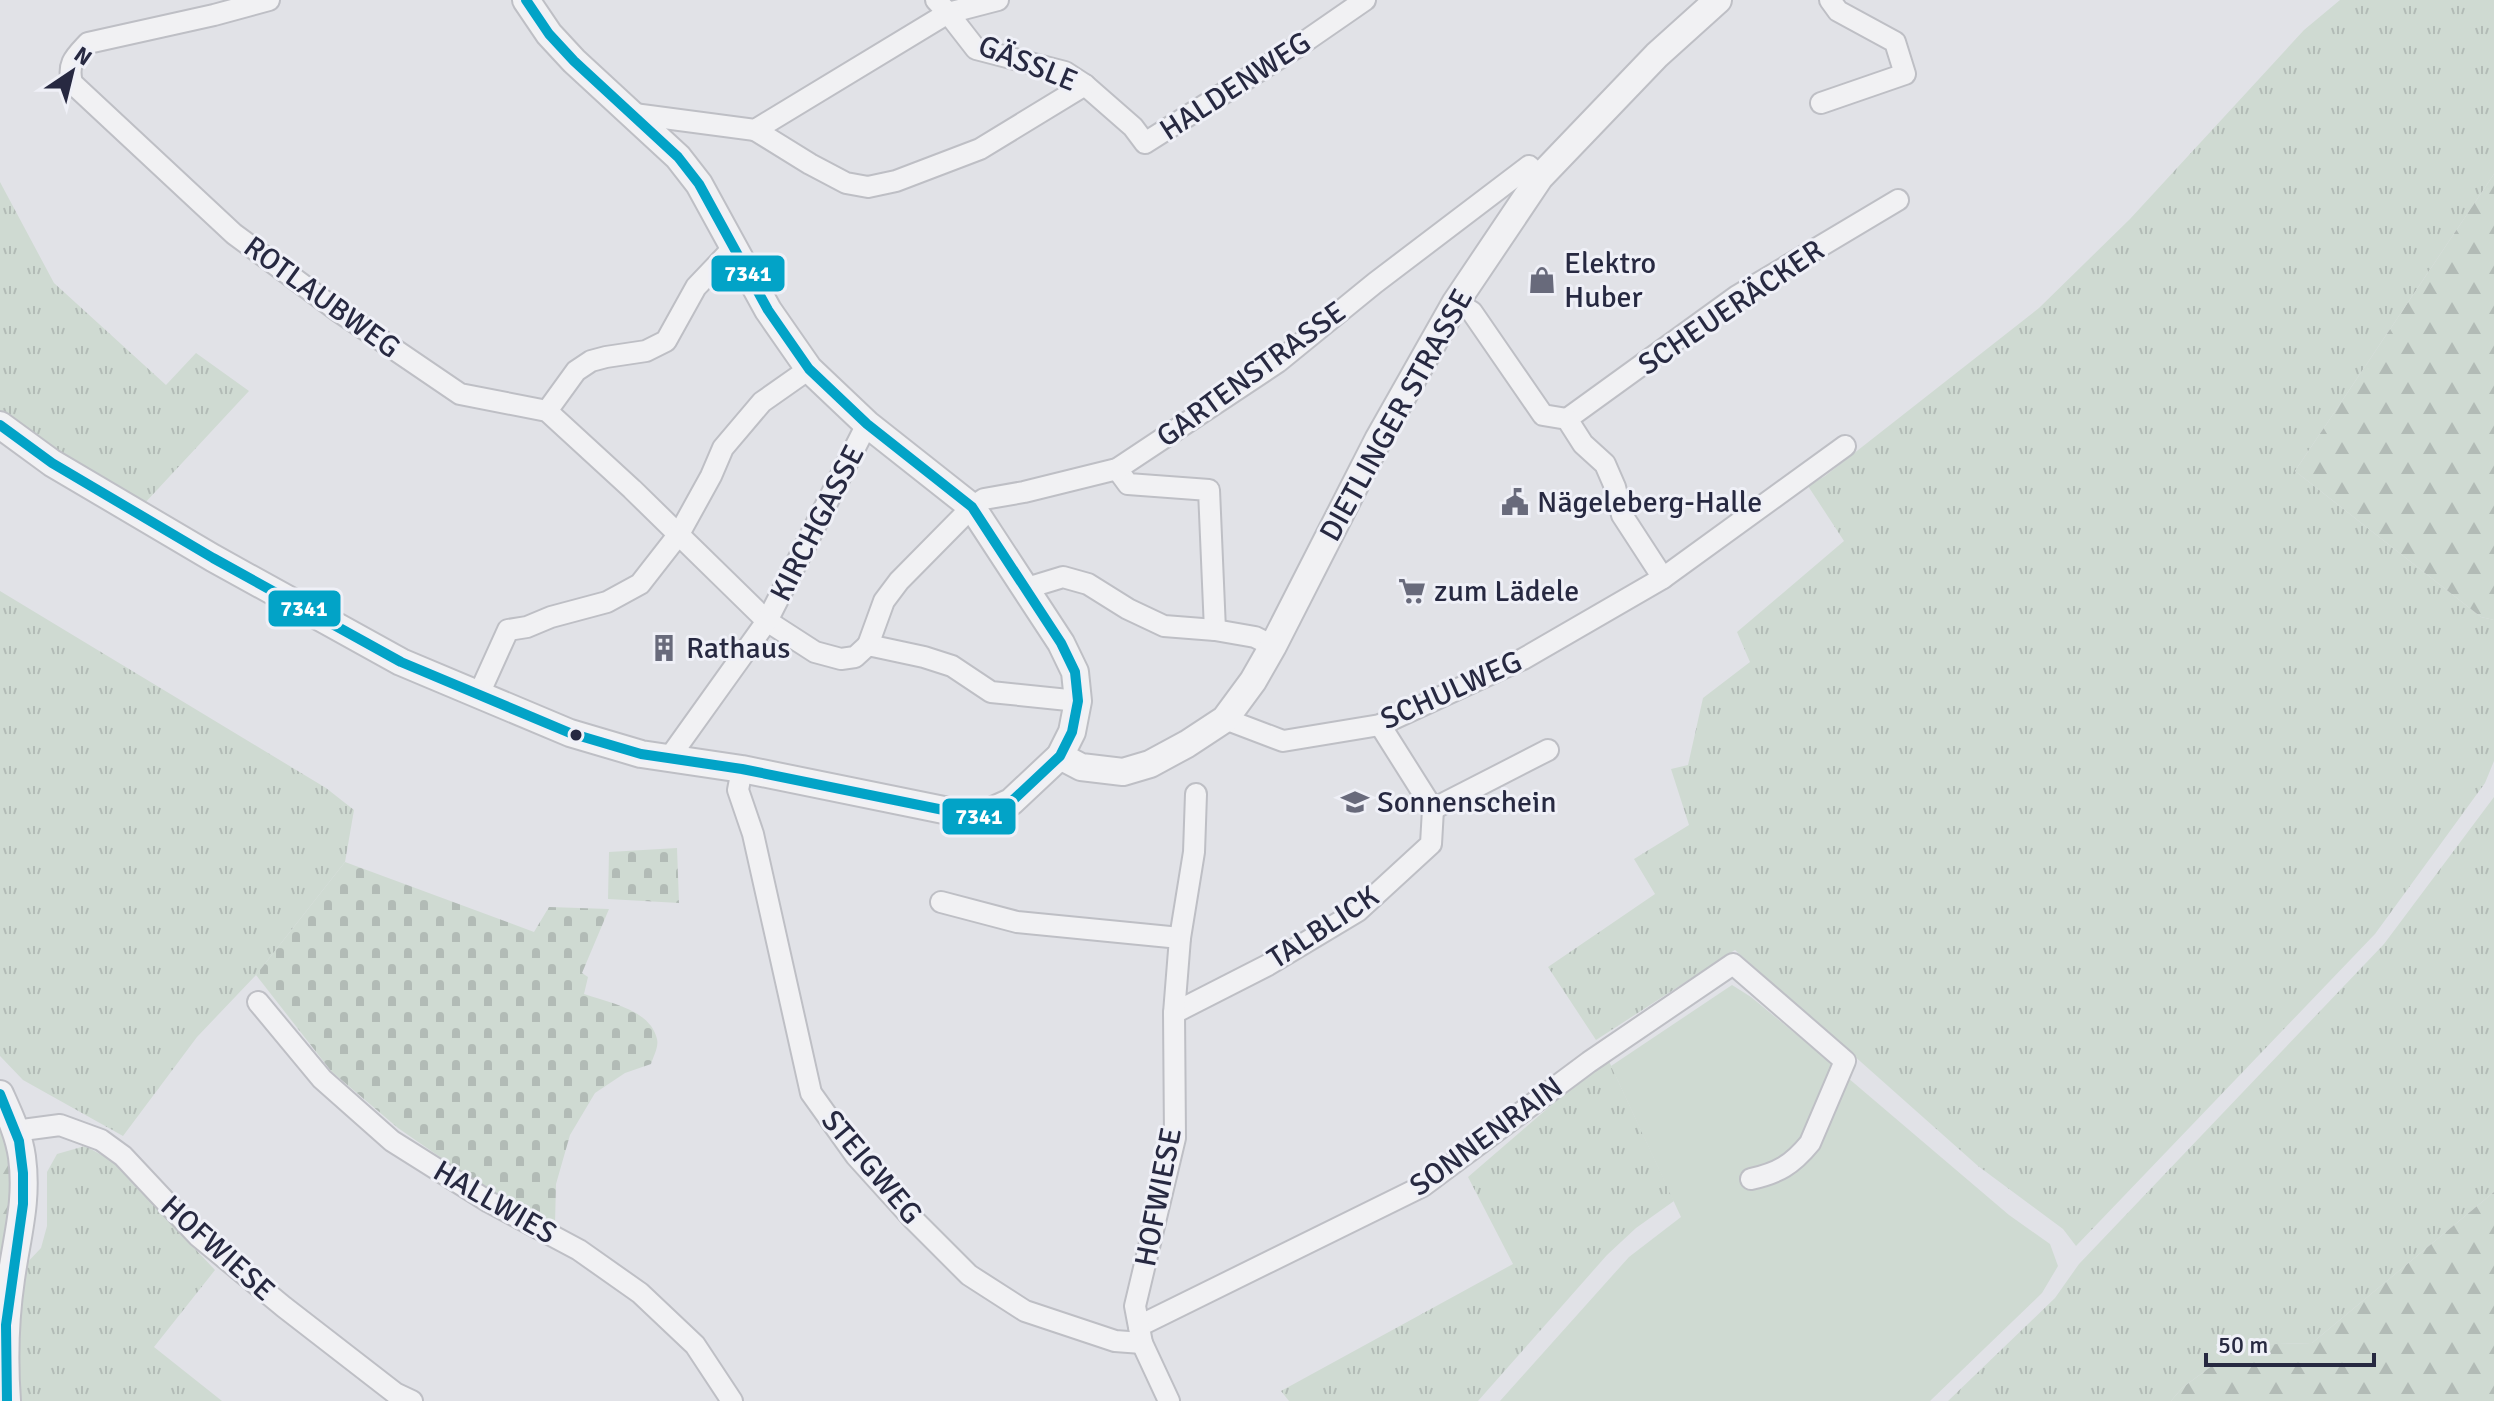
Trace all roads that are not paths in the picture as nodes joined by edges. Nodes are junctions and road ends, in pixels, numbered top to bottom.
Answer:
1 (269, 0) edge
2 (526, 0) edge
3 (998, 0) edge
4 (1365, 0) edge
5 (1718, 0) edge
6 (1830, 0) edge
7 (942, 7) edge
8 (1085, 85) junction
9 (1821, 103) dead end
10 (634, 114) junction
11 (755, 130) junction
12 (1145, 143) joint
13 (1540, 177) junction
14 (1898, 200) dead end
15 (733, 248) junction
16 (1456, 302) junction
17 (809, 369) junction
18 (547, 411) junction
19 (1567, 419) junction
20 (867, 424) junction
21 (0, 425) edge
22 (1845, 446) dead end
23 (1117, 469) junction
24 (972, 507) junction
25 (679, 534) junction
26 (1663, 578) junction
27 (1027, 588) junction
28 (767, 621) junction
29 (1215, 630) junction
30 (868, 645) junction
31 (1273, 646) junction
32 (479, 694) junction
33 (1078, 701) junction
34 (1225, 719) junction
35 (1380, 725) junction
36 (1548, 750) dead end
37 (1060, 756) junction
38 (669, 758) junction
39 (742, 769) junction
40 (1196, 794) dead end
41 (1433, 809) junction
42 (941, 902) dead end
43 (1180, 938) junction
44 (258, 1002) dead end
45 (1174, 1013) junction
46 (0, 1094) edge
47 (15, 1131) junction
48 (1751, 1179) dead end
49 (1140, 1334) junction
50 (7, 1401) edge
51 (412, 1401) edge
52 (732, 1401) edge
53 (1169, 1401) edge

1 - 18 street, ROTLAUBWEG
2 - 10 street
3 - 7 street
4 - 12 street, HALDENWEG
5 - 13 street, DIETLINGER STRASSE
6 - 9 street
7 - 8 street, GÄSSLE
7 - 11 street
8 - 11 street
8 - 12 street, GÄSSLE
10 - 11 street
10 - 15 street
13 - 16 street, DIETLINGER STRASSE
13 - 23 street, GARTENSTRASSE
14 - 19 street, SCHEUERÄCKER
15 - 17 street
15 - 18 street
16 - 19 street
16 - 31 street, DIETLINGER STRASSE
17 - 20 street
17 - 25 street
18 - 25 street
19 - 26 street
20 - 24 street
20 - 28 street, KIRCHGASSE
21 - 32 street
22 - 26 street, SCHULWEG
23 - 24 street, GARTENSTRASSE
23 - 29 street
24 - 27 street
24 - 30 street
25 - 28 street
25 - 32 street
26 - 35 street, SCHULWEG
27 - 29 street
27 - 33 street
28 - 30 street
28 - 38 street, KIRCHGASSE
29 - 31 street
30 - 33 street
31 - 34 street, DIETLINGER STRASSE
32 - 38 street
33 - 37 street
34 - 35 street, SCHULWEG
34 - 37 street, DIETLINGER STRASSE
35 - 41 street
36 - 41 street
37 - 39 street
38 - 39 street
39 - 49 street, STEIGWEG
40 - 43 street, HOFWIESE
41 - 45 street, TALBLICK
42 - 43 street
43 - 45 street, HOFWIESE
44 - 52 street, HALLWIES
45 - 49 street, HOFWIESE
46 - 47 street
47 - 50 street
47 - 51 street, HOFWIESE
48 - 49 street, SONNENRAIN
49 - 53 street, HOFWIESE

